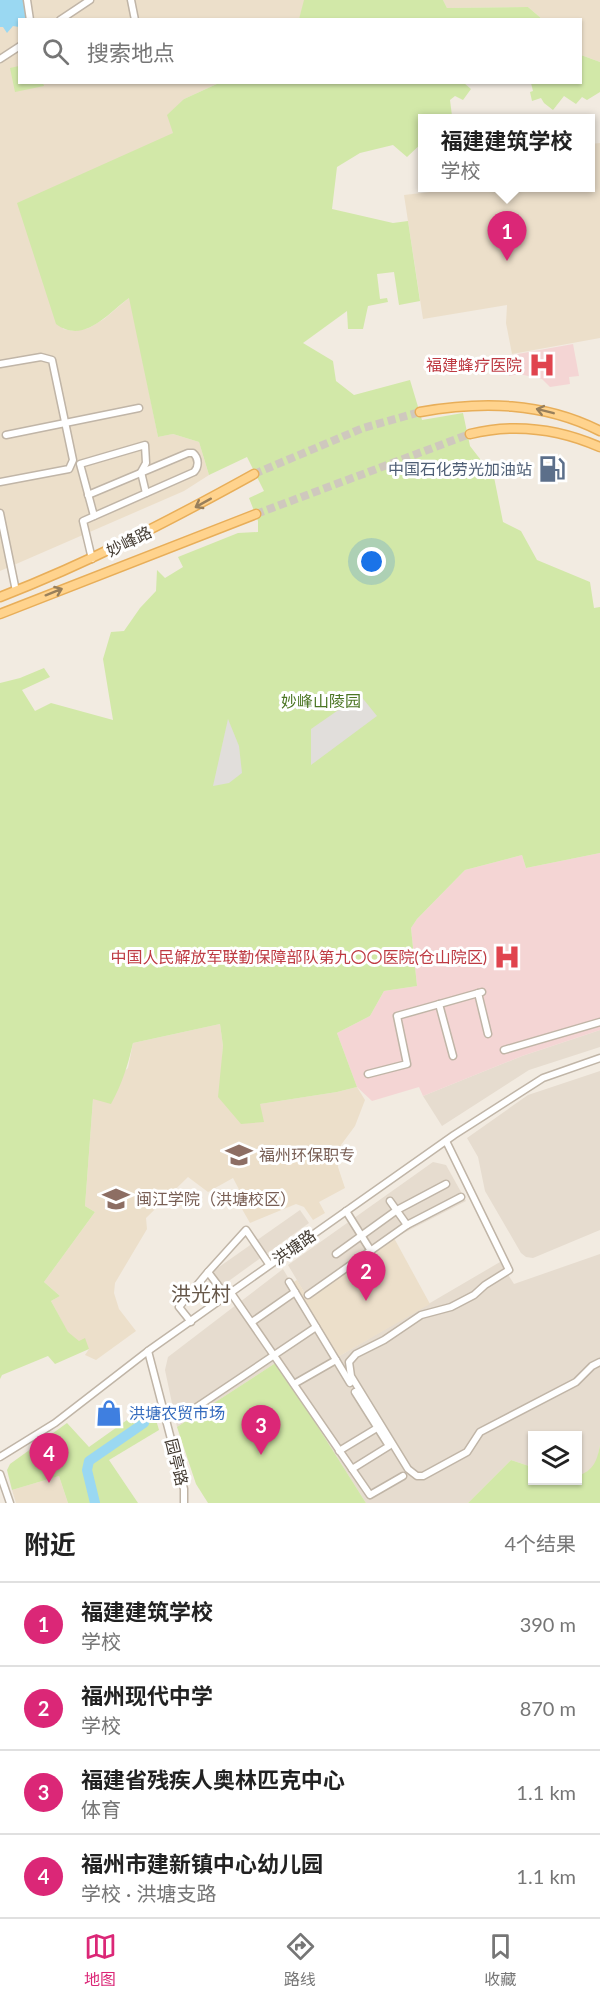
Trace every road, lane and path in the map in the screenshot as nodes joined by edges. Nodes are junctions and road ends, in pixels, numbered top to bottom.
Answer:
1 (27, 0) edge
2 (90, 0) edge
3 (131, 0) edge
4 (30, 18) edge
5 (63, 18) edge
6 (135, 18) edge
7 (18, 47) edge
8 (0, 59) edge
9 (0, 364) edge
10 (139, 408) dead end
11 (420, 412) tunnel mouth
12 (65, 423) junction
13 (600, 431) edge
14 (470, 434) tunnel mouth
15 (6, 435) dead end
16 (600, 447) edge
17 (141, 472) junction
18 (254, 474) tunnel mouth
19 (0, 482) edge
20 (146, 493) junction
21 (88, 495) junction
22 (0, 513) edge
23 (256, 514) tunnel mouth
24 (94, 516) junction
25 (92, 559) junction
26 (16, 591) junction
27 (0, 597) edge
28 (0, 614) edge
29 (439, 1004) junction
30 (600, 1022) edge
31 (488, 1034) dead end
32 (504, 1050) dead end
33 (453, 1056) dead end
34 (600, 1058) edge
35 (368, 1074) dead end
36 (446, 1141) junction
37 (446, 1184) dead end
38 (461, 1197) dead end
39 (390, 1201) dead end
40 (397, 1210) junction
41 (345, 1211) junction
42 (407, 1226) junction
43 (361, 1236) junction
44 (370, 1251) junction
45 (336, 1254) dead end
46 (270, 1264) junction
47 (208, 1272) junction
48 (289, 1282) dead end
49 (295, 1292) junction
50 (229, 1294) junction
51 (308, 1295) dead end
52 (191, 1322) junction
53 (252, 1322) junction
54 (316, 1327) junction
55 (148, 1351) junction
56 (274, 1355) junction
57 (336, 1360) junction
58 (600, 1362) edge
59 (294, 1384) junction
60 (182, 1417) dead end
61 (378, 1428) junction
62 (339, 1451) junction
63 (0, 1457) edge
64 (352, 1469) junction
65 (0, 1474) edge
66 (403, 1476) dead end
67 (10, 1503) edge
68 (184, 1503) edge

1 - 4 street
2 - 5 street
3 - 6 street
7 - 8 street
9 - 12 street
10 - 12 street
13 -> 11 main road
12 - 15 street
12 - 19 street
14 - 16 main road
17 - 20 street
17 - 20 street
17 - 21 street
17 - 21 street
18 -> 25 main road, 妙峰路
20 - 24 street
21 - 24 street
22 - 26 street
28 -> 23 main road, 妙峰路
24 - 25 street
25 - 26 main road, 妙峰路
26 - 27 main road, 妙峰路
29 - 31 street
29 - 33 street
29 - 35 street
30 - 32 street
34 - 36 street, 洪塘路
36 - 41 street, 洪塘路
36 - 58 street
37 - 40 street
38 - 42 street
39 - 40 street
40 - 42 street
40 - 43 street
41 - 43 street
41 - 46 street, 洪塘路
42 - 44 street
43 - 44 street
43 - 45 street
44 - 51 street
46 - 47 street
46 - 50 street, 洪塘路
47 - 50 street
47 - 52 street
48 - 49 street
49 - 53 street
49 - 54 street
50 - 52 street, 洪塘路
50 - 53 street
52 - 55 street, 洪塘路
53 - 56 street
54 - 56 street
54 - 57 street
55 - 63 street, 洪塘路
55 - 68 street, 园亭路
56 - 59 street
56 - 60 street
57 - 59 street
57 - 61 street
59 - 62 street
61 - 62 street
61 - 64 street
62 - 64 street
64 - 66 street
65 - 67 street

